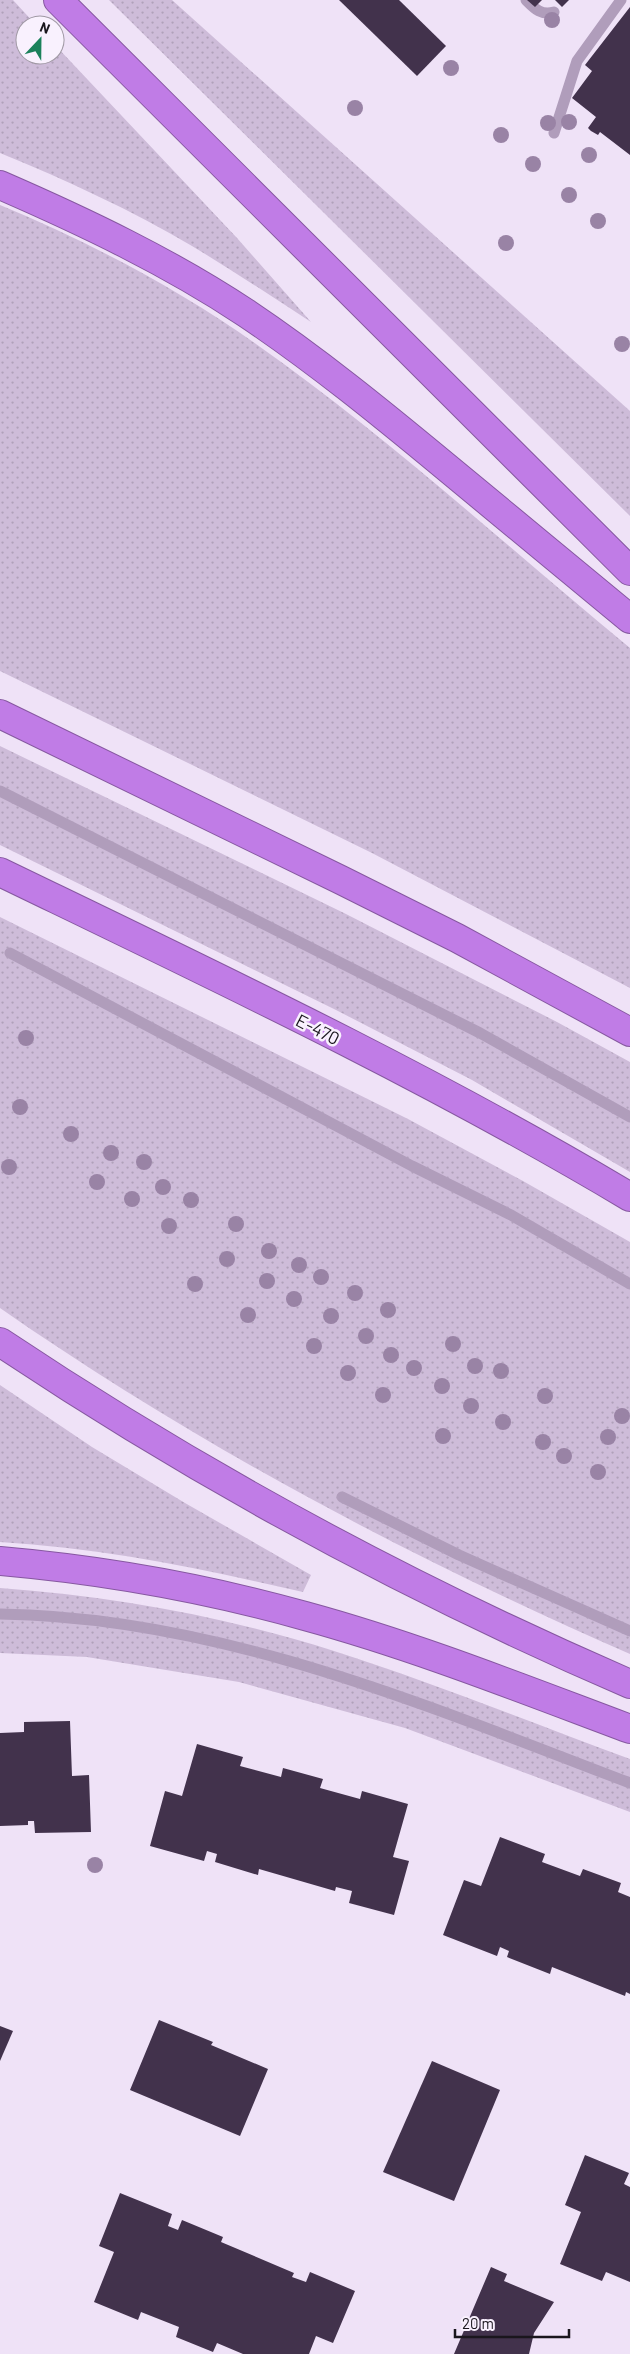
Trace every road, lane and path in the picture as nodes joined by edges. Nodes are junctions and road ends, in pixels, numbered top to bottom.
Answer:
1 (58, 0) edge
2 (0, 185) edge
3 (630, 571) edge
4 (630, 619) edge
5 (0, 714) edge
6 (0, 872) edge
7 (630, 1032) edge
8 (630, 1197) edge
9 (0, 1342) edge
10 (0, 1561) edge
11 (630, 1684) edge
12 (630, 1729) edge

1 - 3 highway
2 - 4 highway
5 - 7 highway
6 - 8 highway, E-470
9 - 11 highway
10 - 12 highway

